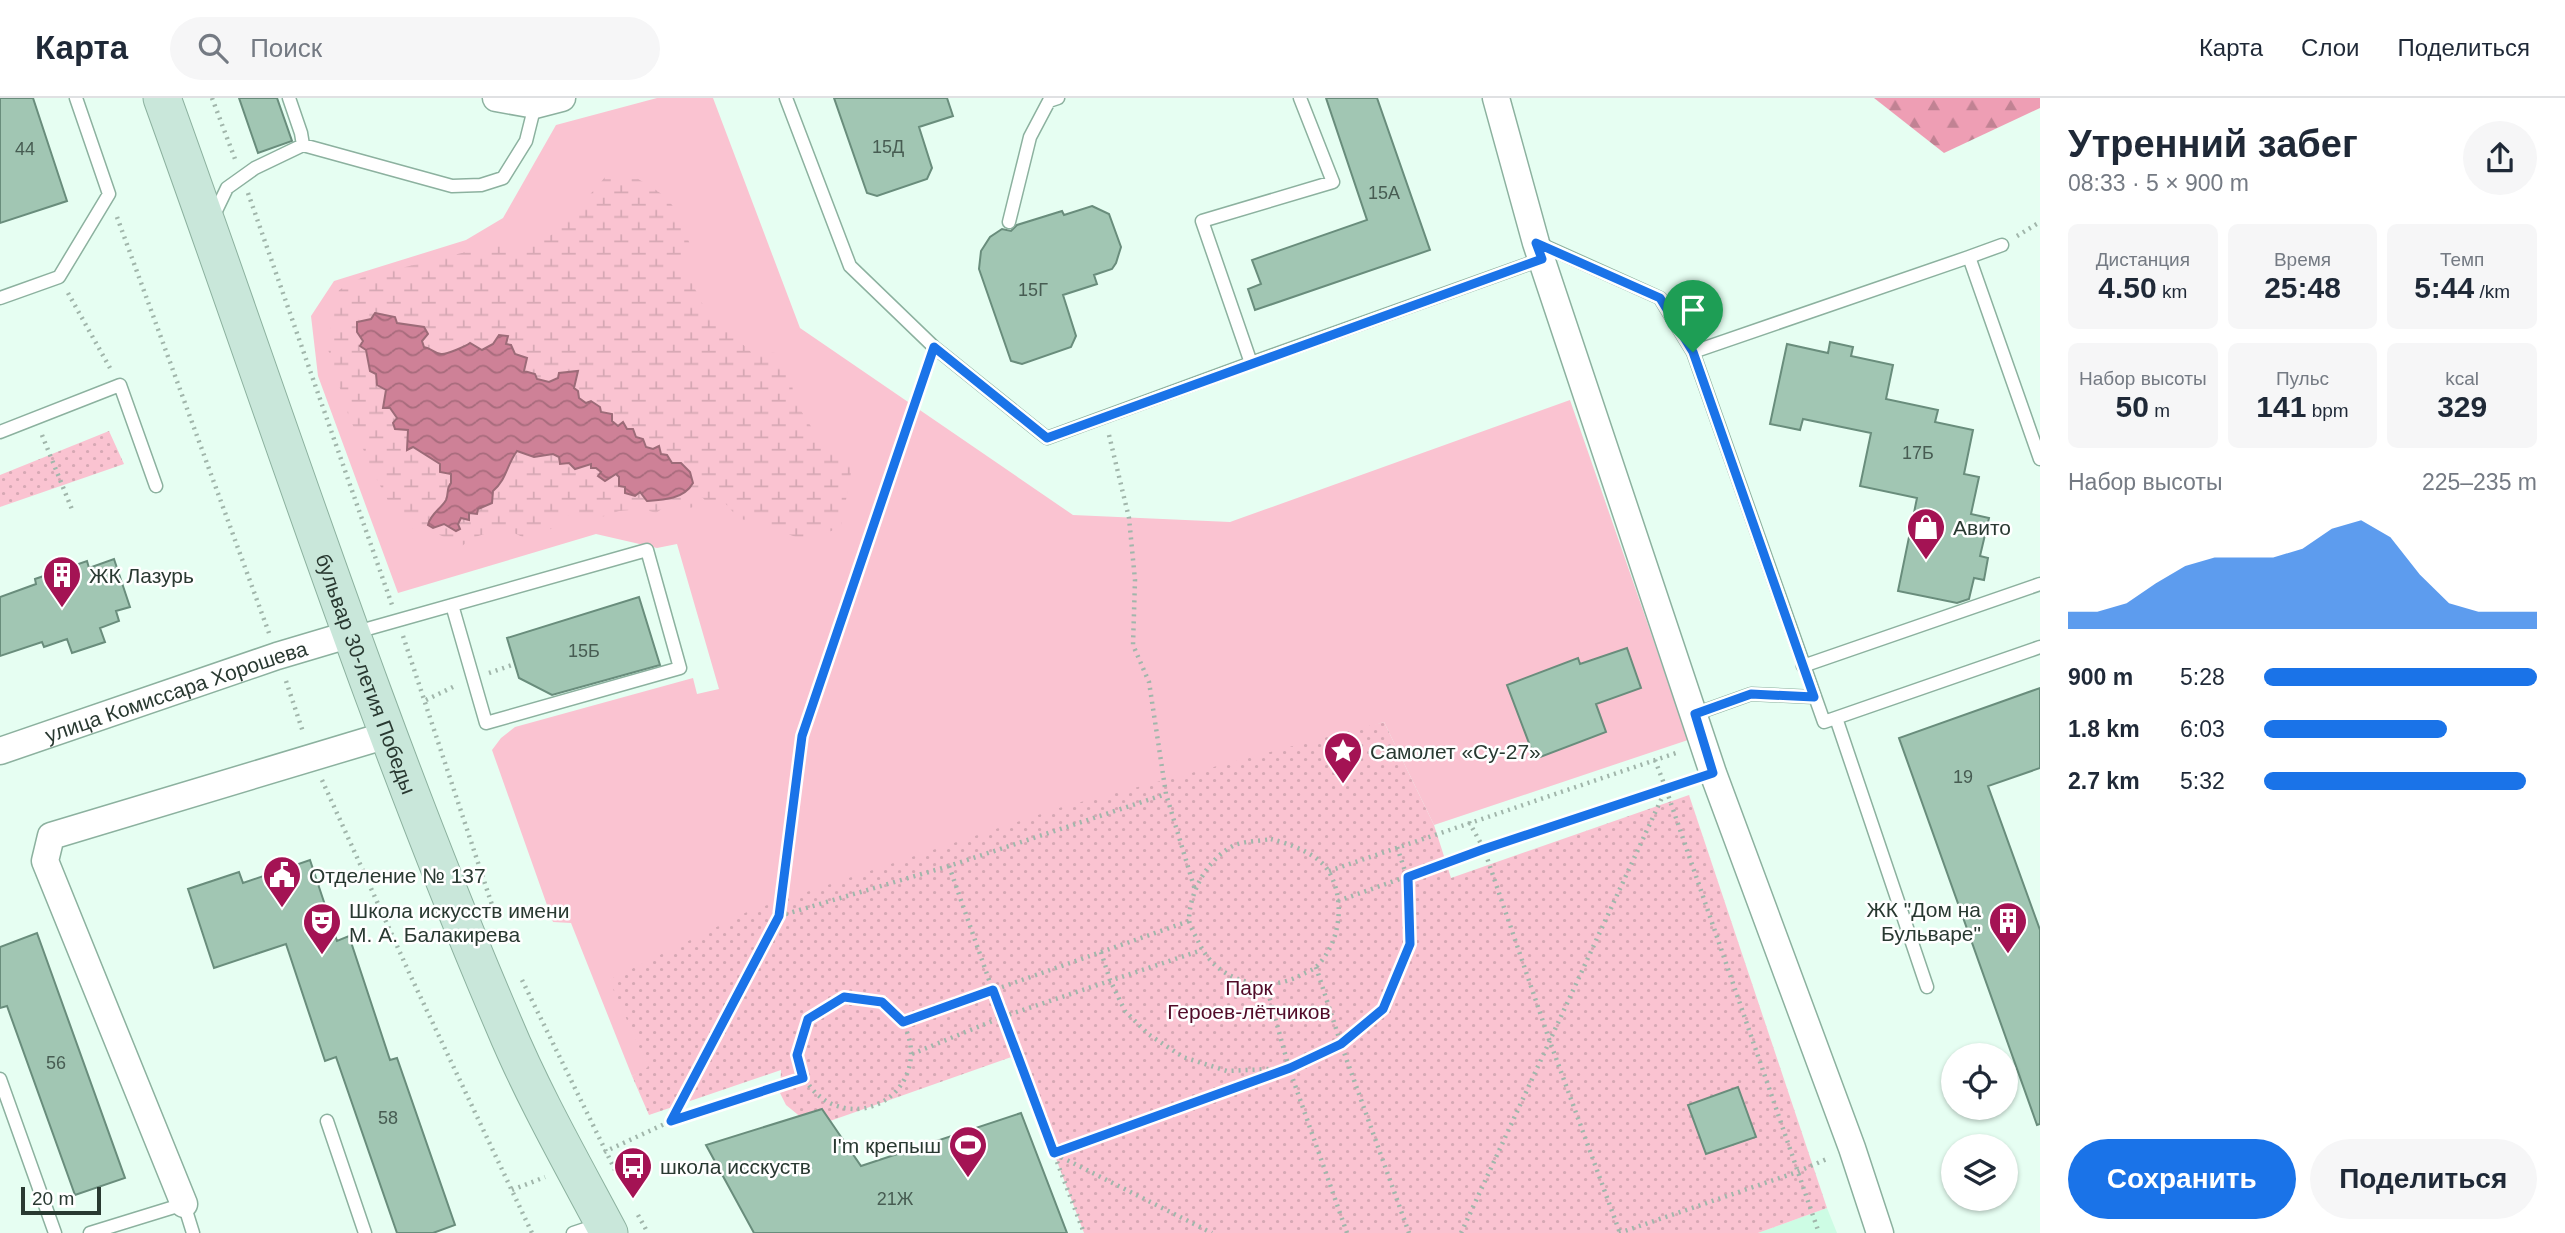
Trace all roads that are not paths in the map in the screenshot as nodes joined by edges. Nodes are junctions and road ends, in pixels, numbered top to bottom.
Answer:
1 (76, 98) edge
2 (163, 98) edge
3 (289, 98) edge
4 (496, 98) edge
5 (562, 98) edge
6 (786, 98) edge
7 (1300, 98) edge
8 (1496, 98) edge
9 (1052, 99) edge
10 (535, 105) junction
11 (303, 145) junction
12 (1009, 222) dead end
13 (209, 227) junction
14 (2002, 245) dead end
15 (1539, 251) junction
16 (1969, 257) junction
17 (0, 298) edge
18 (1693, 352) junction
19 (1251, 363) junction
20 (0, 432) edge
21 (2040, 459) edge
22 (156, 486) dead end
23 (2040, 584) edge
24 (452, 605) junction
25 (351, 634) junction
26 (2040, 647) edge
27 (1803, 666) junction
28 (1814, 697) junction
29 (1695, 714) junction
30 (1836, 719) junction
31 (387, 735) junction
32 (0, 751) edge
33 (1927, 987) dead end
34 (0, 1079) edge
35 (327, 1121) dead end
36 (184, 1204) junction
37 (595, 1230) edge
38 (54, 1233) edge
39 (90, 1233) edge
40 (193, 1233) edge
41 (365, 1233) edge
42 (1880, 1233) edge

1 - 17 lane
2 - 13 main road, бульвар 30-летия Победы
3 - 11 lane
4 - 10 street
5 - 10 street
6 - 19 lane
7 - 19 lane
8 - 15 street
9 - 12 lane
10 - 11 lane
11 - 13 lane
13 - 25 main road, бульвар 30-летия Победы
14 - 16 lane
15 - 18 lane
15 - 19 lane
15 - 29 street
16 - 18 lane
16 - 21 lane
18 - 27 lane
20 - 22 lane
23 - 27 lane
24 - 24 lane
24 - 25 lane
25 - 31 main road, бульвар 30-летия Победы
25 - 32 street, улица Комиссара Хорошева
26 - 30 lane
27 - 28 lane
28 - 29 lane
28 - 30 lane
29 - 42 street
30 - 33 lane
31 - 36 street
31 - 37 main road, бульвар 30-летия Победы
34 - 38 lane
35 - 41 lane
36 - 39 lane
36 - 40 lane

